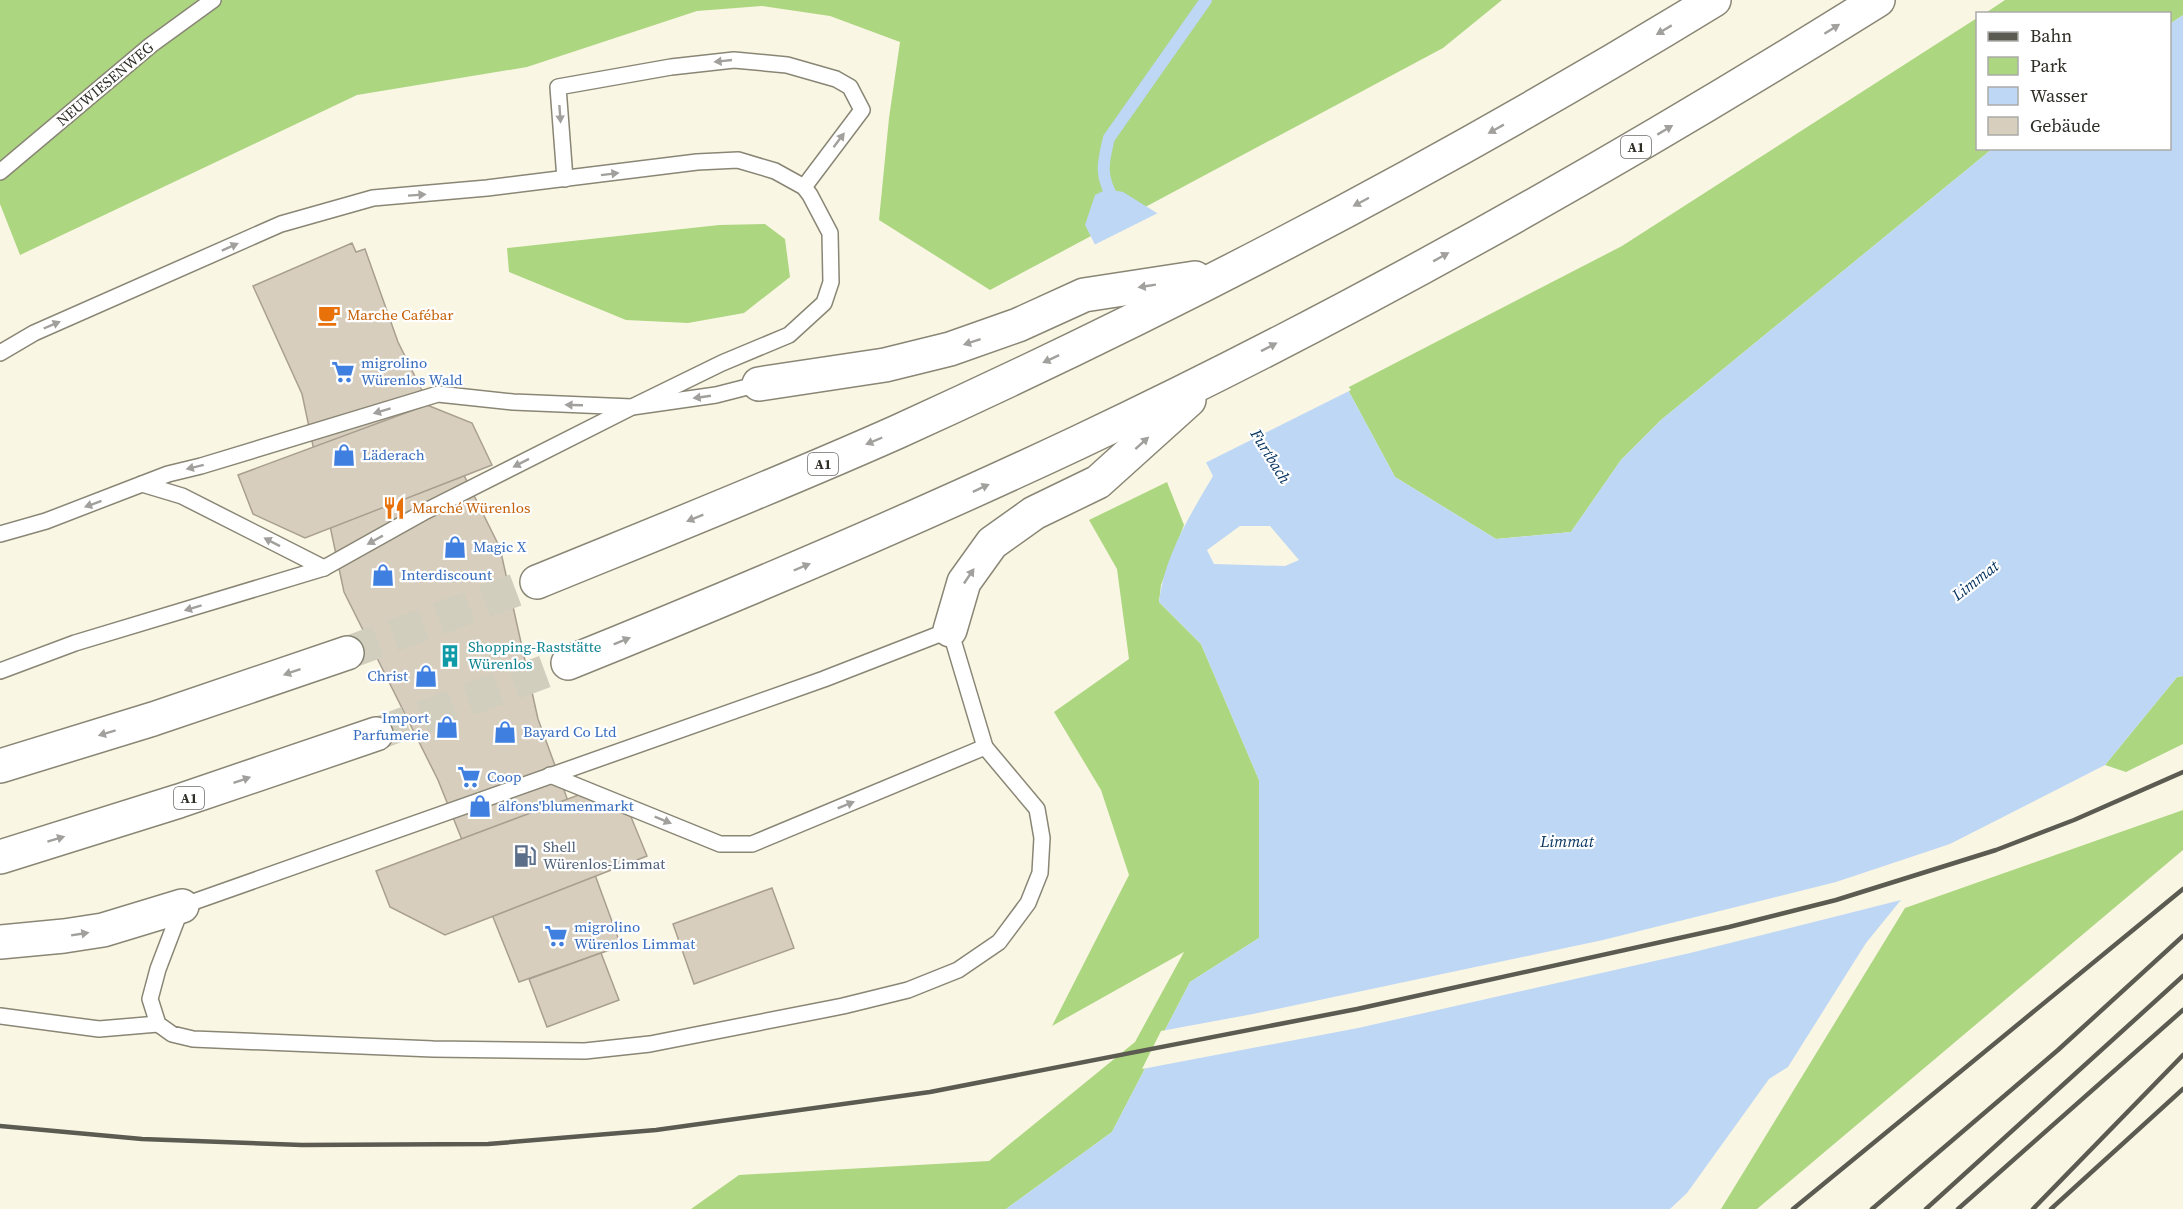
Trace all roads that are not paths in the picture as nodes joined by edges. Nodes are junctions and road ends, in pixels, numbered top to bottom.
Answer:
1 (213, 0) edge
2 (1714, 0) edge
3 (1878, 0) edge
4 (0, 172) edge
5 (566, 179) junction
6 (804, 187) junction
7 (1225, 274) junction
8 (0, 353) edge
9 (1218, 374) junction
10 (759, 384) joint
11 (632, 407) junction
12 (142, 484) junction
13 (0, 534) edge
14 (324, 568) junction
15 (537, 582) tunnel mouth
16 (950, 630) junction
17 (347, 653) tunnel mouth
18 (568, 663) tunnel mouth
19 (0, 670) edge
20 (376, 734) tunnel mouth
21 (985, 747) junction
22 (0, 766) edge
23 (550, 775) junction
24 (0, 857) edge
25 (182, 906) junction
26 (0, 942) edge
27 (0, 1016) edge
28 (158, 1024) junction

1 - 4 lane, NEUWIESENWEG
2 -> 7 highway, A1
9 -> 3 highway, A1
5 -> 6 lane
6 -> 5 lane
8 -> 5 lane
6 - 11 lane
7 -> 10 highway
7 -> 15 highway, A1
16 -> 9 highway
18 -> 9 highway, A1
10 -> 11 lane
11 -> 12 lane
11 -> 14 lane
12 -> 13 lane
14 -> 12 lane
14 -> 19 lane
16 - 21 lane
16 - 23 lane
17 -> 22 highway
24 -> 20 highway, A1
23 -> 21 lane
21 - 28 lane
23 - 25 lane
26 -> 25 highway
25 - 28 lane
27 - 28 lane

